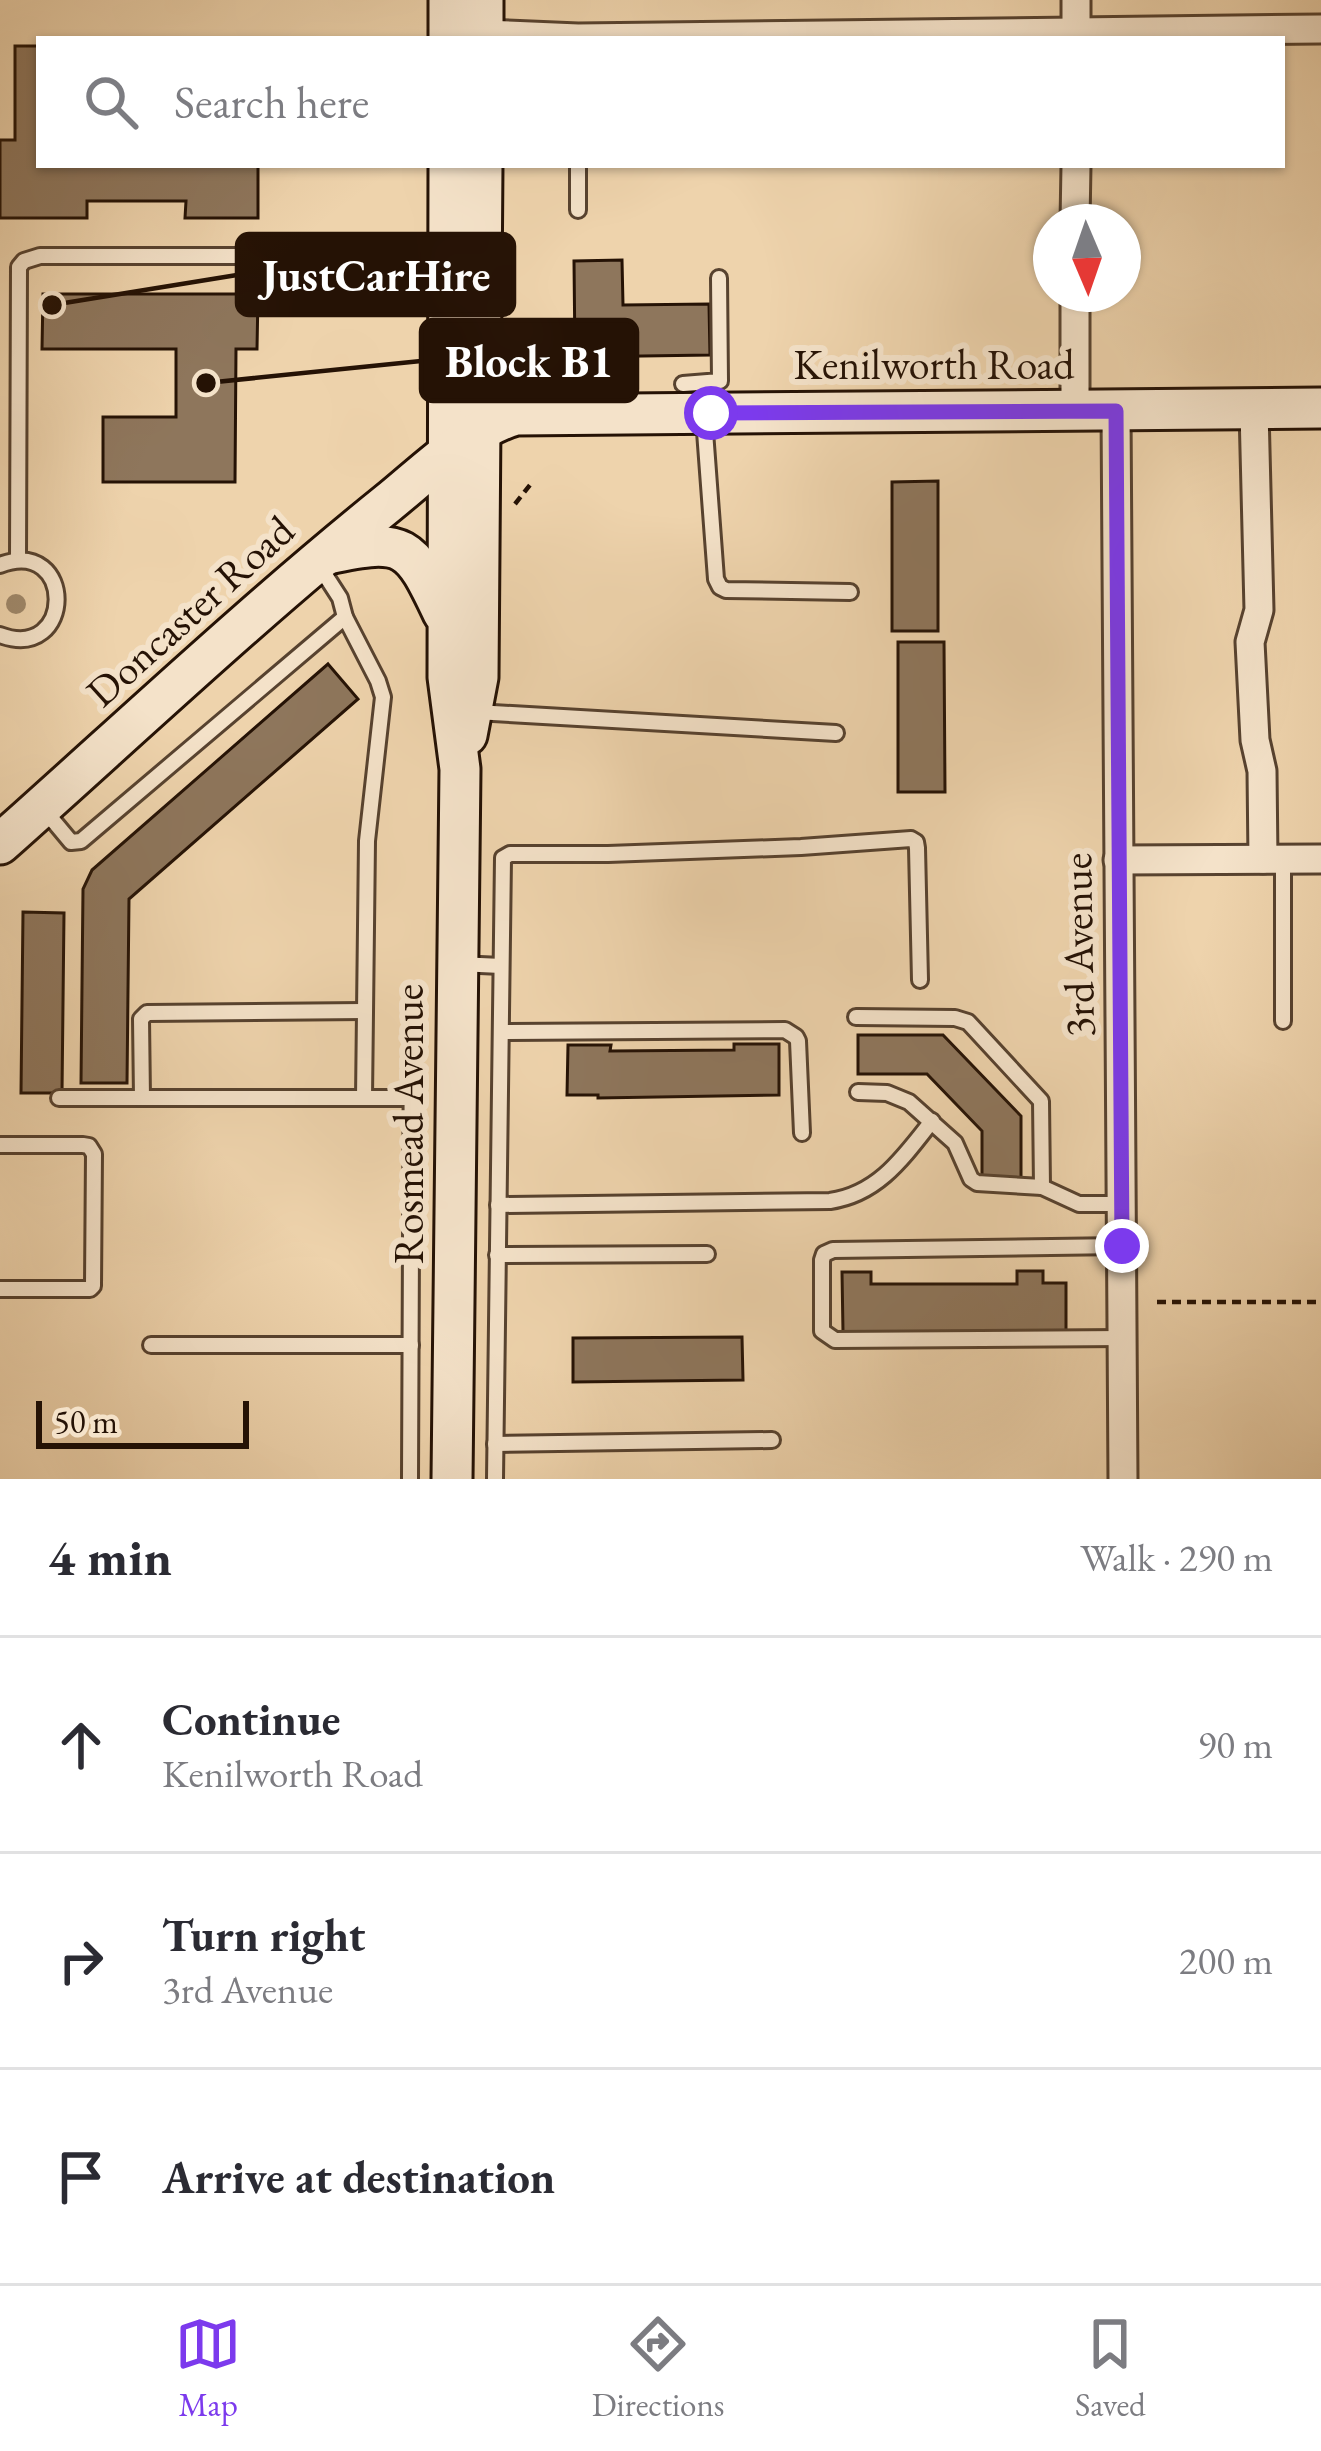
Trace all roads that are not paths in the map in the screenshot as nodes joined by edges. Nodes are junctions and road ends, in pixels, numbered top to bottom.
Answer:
1 (449, 0) edge
2 (1076, 0) edge
3 (475, 28) edge
4 (1321, 29) edge
5 (1076, 35) edge
6 (557, 36) edge
7 (910, 36) edge
8 (448, 168) edge
9 (482, 168) edge
10 (578, 168) edge
11 (1076, 168) edge
12 (1076, 204) edge
13 (578, 210) dead end
14 (250, 256) dead end
15 (719, 278) dead end
16 (1075, 312) edge
17 (702, 398) junction
18 (1321, 408) edge
19 (1254, 410) junction
20 (1075, 411) junction
21 (1116, 411) junction
22 (480, 431) junction
23 (448, 455) junction
24 (320, 559) junction
25 (18, 560) junction
26 (0, 565) edge
27 (850, 592) dead end
28 (345, 617) junction
29 (448, 623) junction
30 (0, 634) edge
31 (471, 711) junction
32 (836, 733) dead end
33 (460, 769) junction
34 (42, 807) junction
35 (0, 844) edge
36 (1273, 859) junction
37 (1321, 859) edge
38 (1118, 860) junction
39 (457, 964) junction
40 (502, 966) junction
41 (920, 980) dead end
42 (412, 1006) dead end
43 (364, 1011) junction
44 (856, 1017) dead end
45 (1283, 1021) dead end
46 (501, 1032) junction
47 (857, 1092) dead end
48 (59, 1098) dead end
49 (142, 1098) junction
50 (364, 1098) junction
51 (413, 1098) junction
52 (932, 1121) junction
53 (802, 1133) dead end
54 (0, 1145) edge
55 (1042, 1187) junction
56 (1122, 1204) junction
57 (498, 1205) junction
58 (1122, 1246) junction
59 (707, 1253) dead end
60 (497, 1255) junction
61 (0, 1289) edge
62 (455, 1307) junction
63 (497, 1308) junction
64 (1123, 1338) junction
65 (151, 1345) dead end
66 (411, 1345) junction
67 (772, 1440) dead end
68 (495, 1444) junction
69 (410, 1479) edge
70 (452, 1479) edge
71 (495, 1479) edge
72 (1123, 1479) edge

1 - 3 main road
2 - 5 street
3 - 6 street
4 - 5 street
5 - 7 street
8 - 23 main road, Rosmead Avenue
9 - 22 main road, Rosmead Avenue
10 - 13 lane
11 - 12 street
14 - 25 lane
15 - 17 lane
16 - 20 street
17 - 20 main road, Kenilworth Road
17 - 22 main road, Kenilworth Road
17 - 27 lane
18 - 19 main road, Kenilworth Road
19 - 21 main road, Kenilworth Road
19 - 36 street
20 - 21 main road, Kenilworth Road
21 - 38 street, 3rd Avenue
22 - 23 main road, Doncaster Road
22 - 31 main road, Rosmead Avenue
23 - 24 main road, Doncaster Road
23 - 29 main road, Rosmead Avenue
24 - 28 lane
24 - 29 main road
24 - 34 main road, Doncaster Road
25 - 26 lane
25 - 30 lane
28 - 34 lane
28 - 43 lane
29 - 33 main road, Rosmead Avenue
31 - 32 lane
31 - 33 main road, Rosmead Avenue
33 - 39 main road, Rosmead Avenue
34 - 35 main road, Doncaster Road
36 - 37 street
36 - 38 street
36 - 45 lane
38 - 56 street, 3rd Avenue
39 - 40 lane
39 - 62 main road, Rosmead Avenue
40 - 41 lane
40 - 46 lane
42 - 51 lane
43 - 49 lane
43 - 50 lane
44 - 55 lane
46 - 53 lane
46 - 57 lane
47 - 52 lane
48 - 49 lane
49 - 50 lane
50 - 51 lane
51 - 66 lane
52 - 55 lane
52 - 57 lane
54 - 61 lane
55 - 56 lane
56 - 58 street, 3rd Avenue
57 - 60 lane
58 - 64 street, 3rd Avenue
58 - 64 lane
59 - 60 lane
60 - 63 lane
62 - 63 lane
62 - 70 main road, Rosmead Avenue
63 - 68 lane
64 - 72 street, 3rd Avenue
65 - 66 lane
66 - 69 lane
67 - 68 lane
68 - 71 lane

